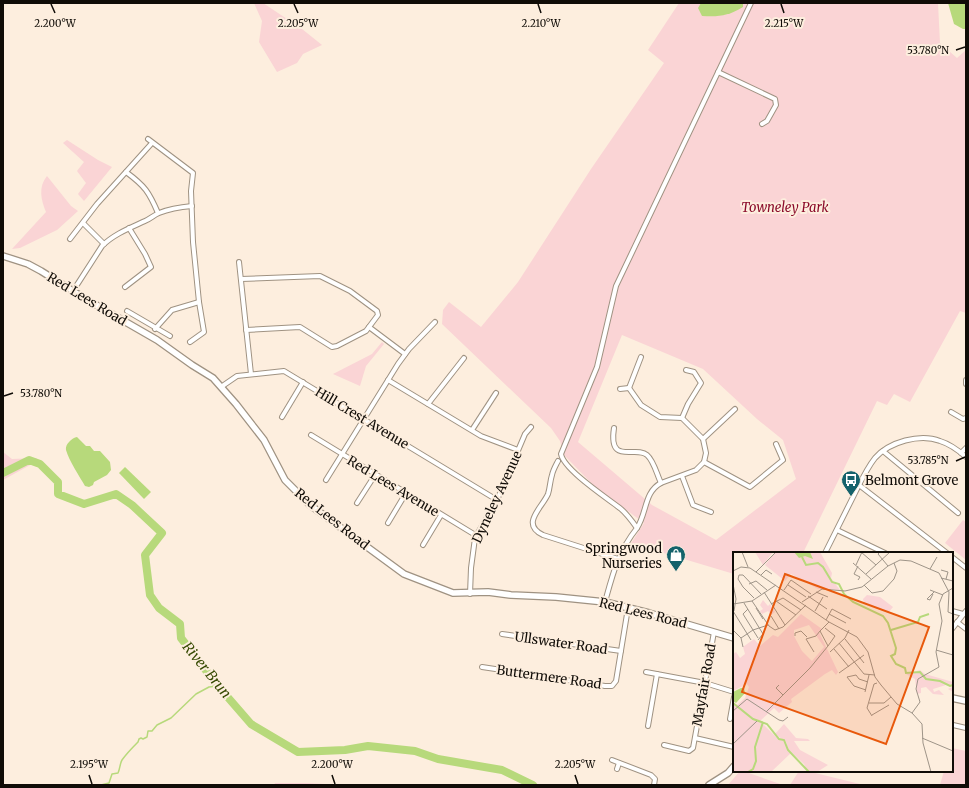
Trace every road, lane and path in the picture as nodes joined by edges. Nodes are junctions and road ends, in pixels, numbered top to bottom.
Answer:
1 (751, 3) edge
2 (718, 72) junction
3 (762, 124) dead end
4 (148, 139) dead end
5 (152, 143) junction
6 (126, 172) junction
7 (192, 206) junction
8 (158, 213) junction
9 (83, 223) junction
10 (129, 228) junction
11 (70, 239) dead end
12 (104, 244) junction
13 (3, 256) edge
14 (239, 262) dead end
15 (241, 279) junction
16 (125, 287) dead end
17 (73, 291) junction
18 (199, 302) junction
19 (127, 311) dead end
20 (435, 322) dead end
21 (369, 327) junction
22 (156, 329) junction
23 (246, 330) junction
24 (170, 336) dead end
25 (190, 342) dead end
26 (405, 354) junction
27 (641, 357) dead end
28 (464, 358) dead end
29 (686, 370) dead end
30 (251, 374) junction
31 (388, 380) junction
32 (966, 380) edge
33 (303, 382) junction
34 (966, 384) edge
35 (221, 387) junction
36 (629, 388) junction
37 (620, 390) dead end
38 (496, 393) dead end
39 (428, 404) junction
40 (735, 409) dead end
41 (951, 412) dead end
42 (282, 417) dead end
43 (364, 418) junction
44 (682, 418) junction
45 (966, 418) edge
46 (531, 427) dead end
47 (614, 428) dead end
48 (472, 430) junction
49 (311, 435) dead end
50 (703, 439) junction
51 (776, 444) dead end
52 (966, 448) edge
53 (518, 450) junction
54 (883, 451) junction
55 (961, 453) junction
56 (342, 455) junction
57 (966, 457) edge
58 (558, 460) dead end
59 (704, 462) junction
60 (375, 475) junction
61 (682, 476) junction
62 (326, 480) dead end
63 (660, 483) junction
64 (859, 486) junction
65 (406, 493) junction
66 (497, 500) junction
67 (357, 504) dead end
68 (711, 512) dead end
69 (958, 513) dead end
70 (441, 514) junction
71 (388, 523) dead end
72 (637, 528) junction
73 (837, 530) junction
74 (476, 536) junction
75 (423, 545) dead end
76 (826, 552) edge
77 (883, 552) edge
78 (946, 552) edge
79 (618, 558) junction
80 (953, 558) edge
81 (966, 568) edge
82 (470, 594) junction
83 (605, 602) junction
84 (628, 608) junction
85 (953, 611) edge
86 (964, 613) edge
87 (957, 622) junction
88 (953, 628) edge
89 (966, 629) edge
90 (714, 632) junction
91 (502, 634) dead end
92 (733, 638) edge
93 (621, 651) junction
94 (482, 667) dead end
95 (646, 672) dead end
96 (658, 674) junction
97 (705, 683) junction
98 (733, 692) edge
99 (953, 698) edge
100 (966, 701) edge
101 (733, 702) edge
102 (730, 719) dead end
103 (953, 725) dead end
104 (648, 726) dead end
105 (966, 728) edge
106 (695, 738) junction
107 (664, 745) dead end
108 (733, 747) edge
109 (612, 760) dead end
110 (619, 762) junction
111 (733, 767) edge
112 (616, 769) dead end
113 (654, 785) edge
114 (709, 785) edge

1 - 2 street
2 - 3 street
2 - 72 street
4 - 5 street
5 - 6 street
5 - 7 street
6 - 8 street
6 - 9 street
7 - 8 street
7 - 18 street
8 - 10 street
9 - 11 street
9 - 12 street
10 - 12 street
10 - 16 street
12 - 17 street
13 - 17 street, Red Lees Road
14 - 15 street
15 - 21 street
15 - 23 street
17 - 35 street, Red Lees Road
18 - 22 street
18 - 25 street
19 - 22 street
20 - 26 street
21 - 23 street
21 - 26 street
22 - 24 street
23 - 30 street
26 - 31 street
27 - 36 street
28 - 39 street
29 - 44 street
30 - 33 street, Hill Crest Avenue
30 - 35 street, Hill Crest Avenue
31 - 39 street
31 - 43 street
32 - 34 street
33 - 42 street
33 - 43 street, Hill Crest Avenue
35 - 82 street, Red Lees Road
36 - 37 street
36 - 44 street
38 - 48 street
39 - 48 street
40 - 50 street
41 - 45 street
43 - 56 street
43 - 66 street, Hill Crest Avenue
44 - 50 street
46 - 53 street, Dyneley Avenue
47 - 63 street
48 - 53 street
49 - 56 street, Red Lees Avenue
50 - 59 street
51 - 59 street
52 - 55 street
53 - 66 street, Dyneley Avenue
54 - 55 street
54 - 64 street
54 - 69 street
55 - 57 street
56 - 60 street, Red Lees Avenue
56 - 62 street
58 - 79 street
59 - 61 street
60 - 65 street, Red Lees Avenue
60 - 67 street
61 - 63 street
61 - 68 street
63 - 72 street
64 - 73 street
64 - 78 street
65 - 70 street, Red Lees Avenue
65 - 71 street
66 - 74 street, Dyneley Avenue
70 - 74 street, Red Lees Avenue
70 - 75 street
72 - 79 street
73 - 76 street
73 - 77 street
74 - 82 street, Dyneley Avenue
79 - 83 street
80 - 81 street
82 - 83 street, Red Lees Road
83 - 84 street, Red Lees Road
84 - 90 street, Red Lees Road
84 - 93 street
85 - 86 street
86 - 87 street
87 - 88 street
87 - 89 street
90 - 92 street, Red Lees Road
90 - 97 street, Mayfair Road
91 - 93 street, Ullswater Road
93 - 94 street, Buttermere Road
95 - 96 street
96 - 97 street
96 - 104 street
97 - 98 street
97 - 106 street, Mayfair Road
99 - 100 street
101 - 102 street
103 - 105 street
106 - 107 street
106 - 108 street
109 - 110 street
110 - 112 street
110 - 113 street
111 - 114 street

